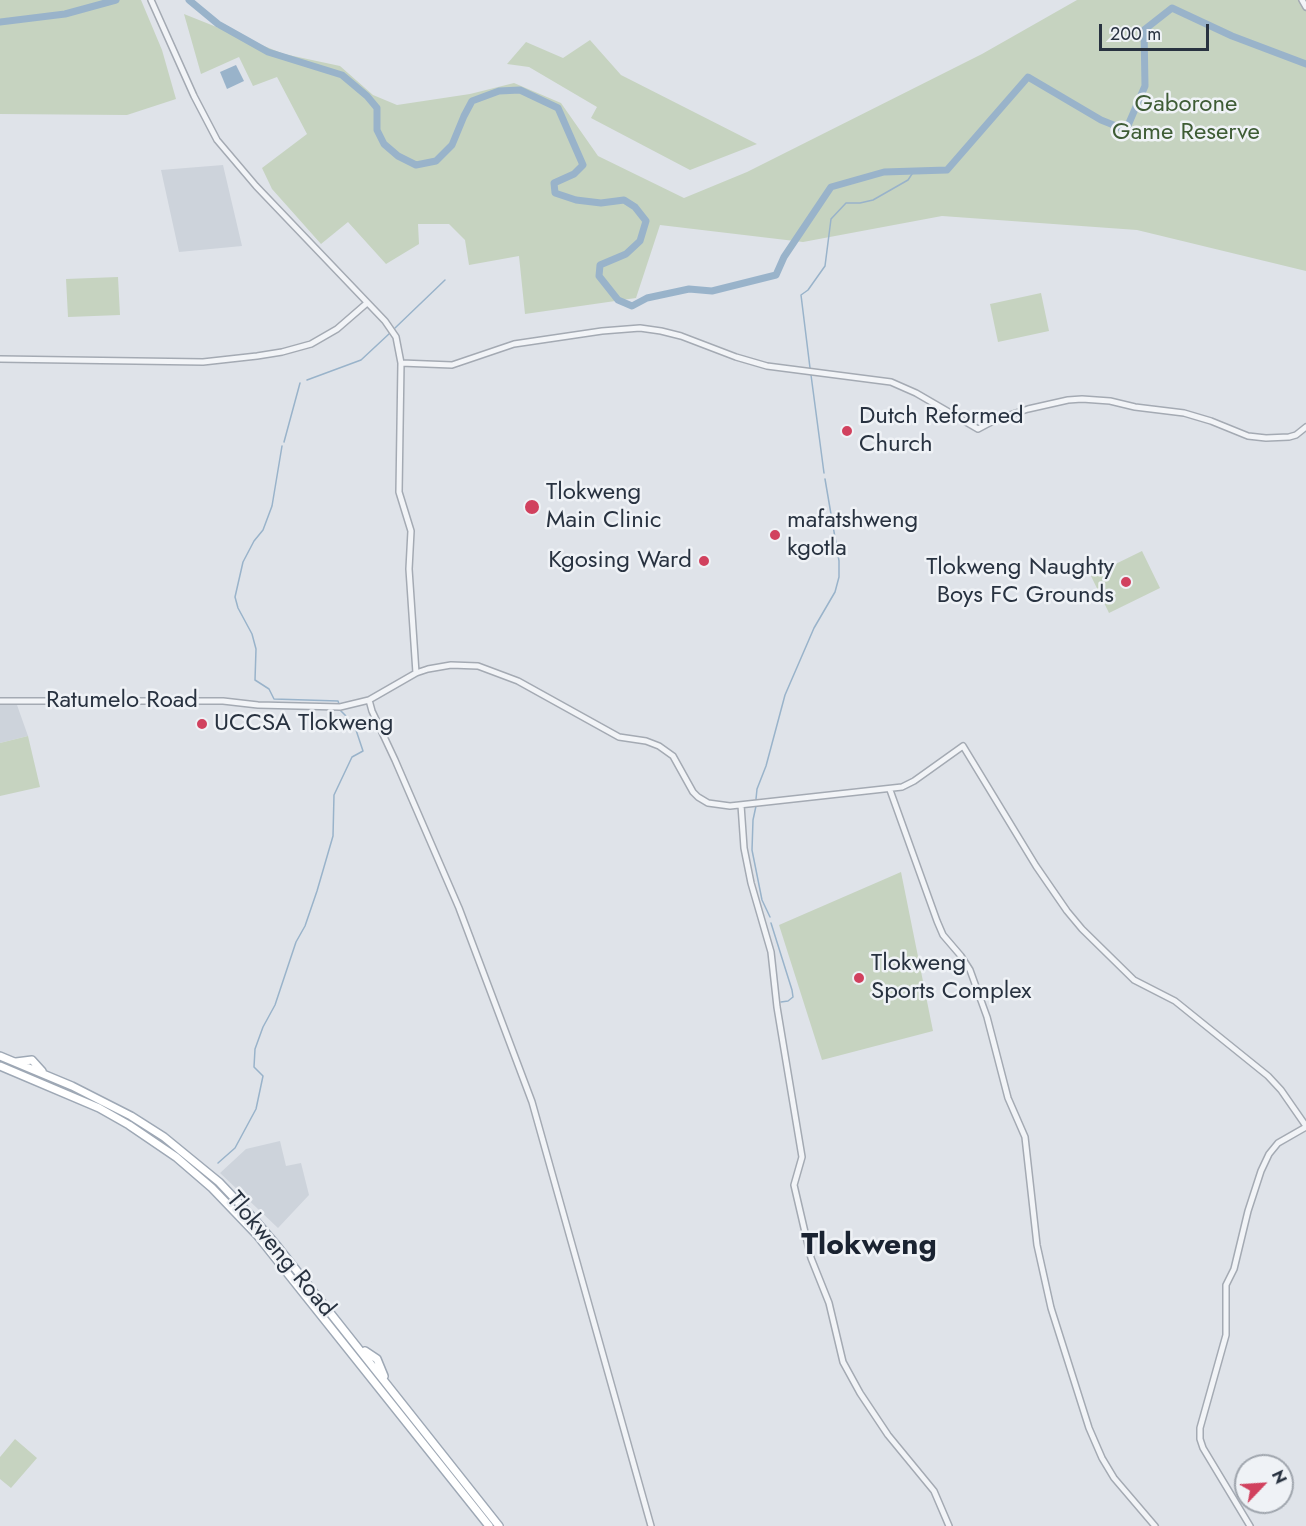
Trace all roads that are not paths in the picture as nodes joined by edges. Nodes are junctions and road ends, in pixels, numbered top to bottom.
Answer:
1 (151, 0) edge
2 (1302, 0) edge
3 (1306, 7) edge
4 (367, 303) junction
5 (0, 359) edge
6 (401, 363) junction
7 (1306, 427) edge
8 (415, 661) junction
9 (428, 669) junction
10 (416, 673) junction
11 (369, 700) junction
12 (0, 701) edge
13 (890, 790) junction
14 (741, 806) junction
15 (0, 1056) edge
16 (0, 1066) edge
17 (1306, 1126) edge
18 (489, 1526) edge
19 (499, 1526) edge
20 (651, 1526) edge
21 (950, 1526) edge
22 (1155, 1526) edge
23 (1250, 1526) edge

1 - 4 street
2 - 3 street
4 - 5 street
4 - 6 street
6 - 7 street
6 - 8 street
8 - 9 street
8 - 10 street
9 - 10 street, Ratumelo Road
9 - 14 street, Ratumelo Road
10 - 11 street, Ratumelo Road
11 - 12 street, Ratumelo Road
11 - 20 street
13 - 14 street, Ratumelo Road
13 - 17 street, Ratumelo Road
13 - 22 street
14 - 21 street
15 - 19 main road, Tlokweng Road
16 - 18 main road, Tlokweng Road
17 - 23 street

